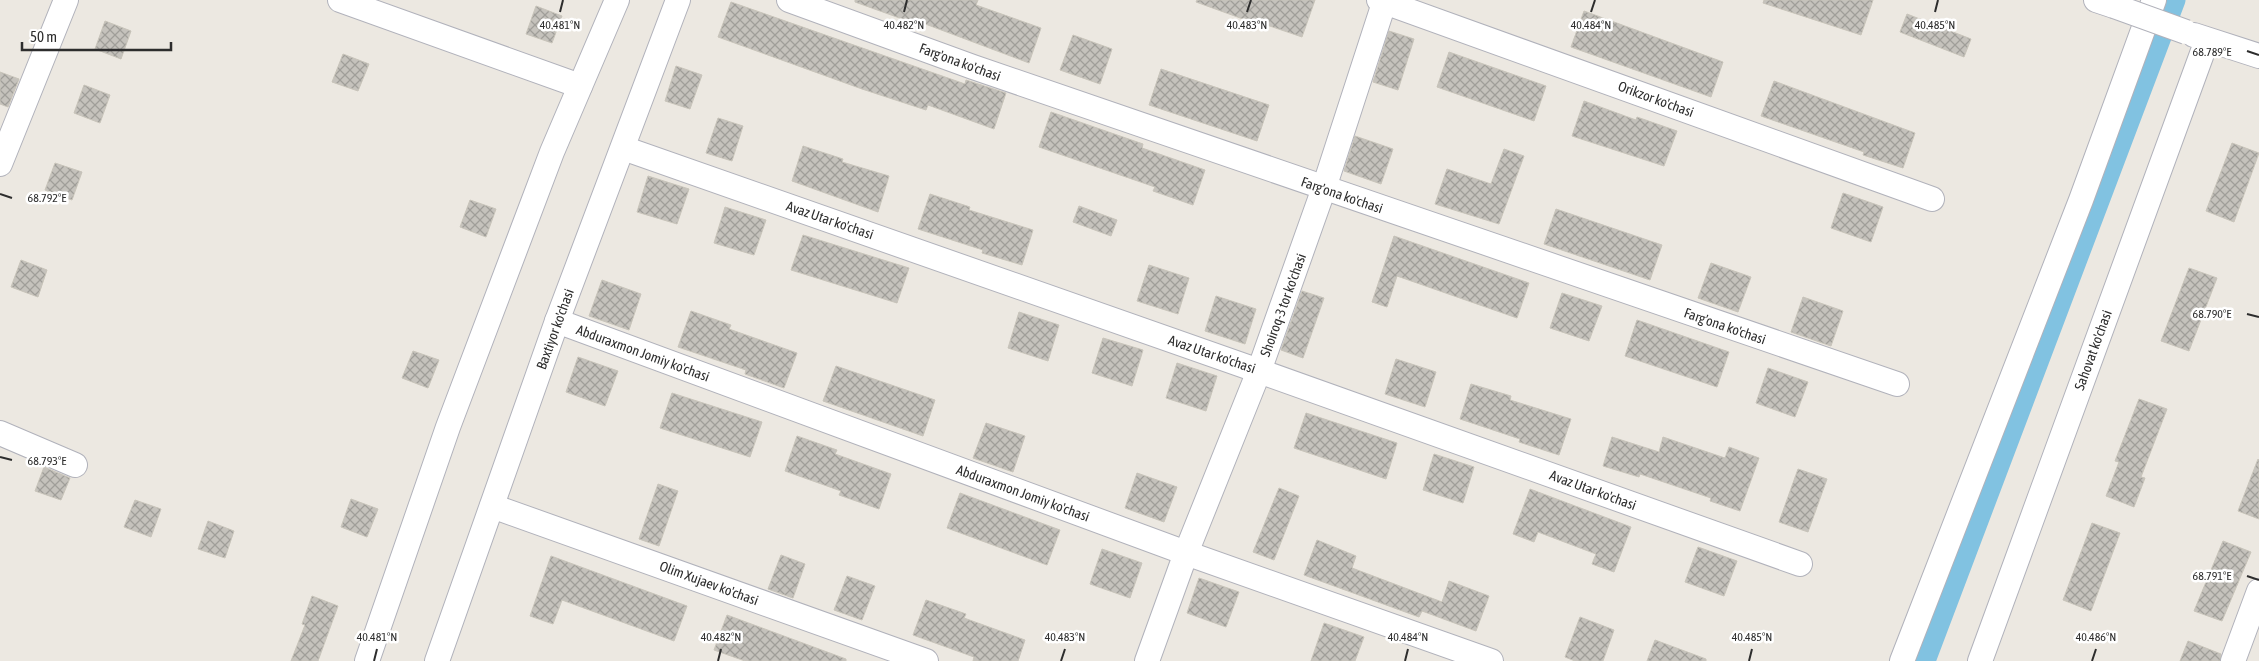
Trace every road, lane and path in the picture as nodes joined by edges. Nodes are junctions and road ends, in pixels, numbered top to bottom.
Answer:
1 (66, 0) edge
2 (340, 0) edge
3 (617, 0) edge
4 (678, 0) edge
5 (789, 0) edge
6 (1383, 1) edge
7 (2105, 3) edge
8 (2150, 9) edge
9 (2196, 36) junction
10 (2259, 56) edge
11 (580, 86) junction
12 (623, 148) junction
13 (0, 164) edge
14 (1324, 188) junction
15 (1932, 199) dead end
16 (557, 321) junction
17 (1259, 371) junction
18 (1897, 384) dead end
19 (0, 433) edge
20 (75, 465) dead end
21 (492, 506) junction
22 (1186, 553) junction
23 (1800, 564) dead end
24 (2259, 591) edge
25 (367, 661) edge
26 (437, 661) edge
27 (926, 661) edge
28 (1147, 661) edge
29 (1491, 661) edge
30 (1902, 661) edge
31 (1980, 661) edge
32 (2233, 661) edge

1 - 13 street
2 - 11 street
3 - 11 street
4 - 12 street, Baxtiyor ko'chasi
5 - 14 street, Farg'ona ko'chasi
6 - 14 street, Shoiroq-3 tor ko'chasi
6 - 15 street, Orikzor ko'chasi
7 - 8 street, bridge
8 - 9 street, bridge
8 - 30 street
9 - 10 street
9 - 31 street, Sahovat ko'chasi
11 - 25 street
12 - 16 street, Baxtiyor ko'chasi
12 - 17 street, Avaz Utar ko'chasi
14 - 17 street, Shoiroq-3 tor ko'chasi
14 - 18 street, Farg'ona ko'chasi
16 - 21 street, Baxtiyor ko'chasi
16 - 22 street, Abduraxmon Jomiy ko'chasi
17 - 22 street, Shoiroq-3 tor ko'chasi
17 - 23 street, Avaz Utar ko'chasi
19 - 20 street
21 - 26 street, Baxtiyor ko'chasi
21 - 27 street, Olim Xujaev ko'chasi
22 - 28 street, Shoiroq-3 tor ko'chasi
22 - 29 street, Abduraxmon Jomiy ko'chasi
24 - 32 street

